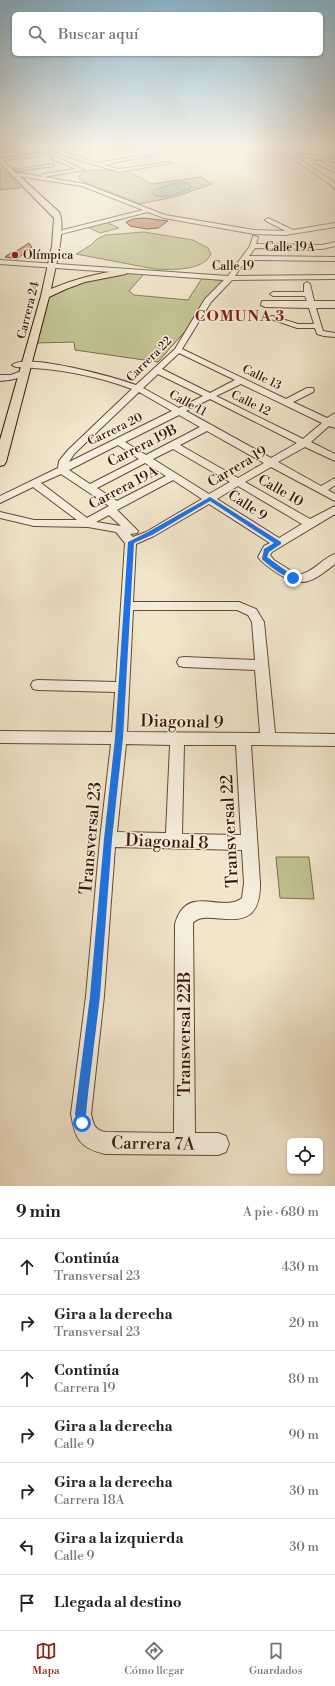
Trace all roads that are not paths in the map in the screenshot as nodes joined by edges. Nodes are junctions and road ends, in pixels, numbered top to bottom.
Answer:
1 (39, 201) edge
2 (43, 201) edge
3 (126, 201) edge
4 (149, 210) junction
5 (268, 220) dead end
6 (335, 226) edge
7 (322, 228) junction
8 (57, 231) junction
9 (329, 231) dead end
10 (295, 235) junction
11 (256, 237) dead end
12 (335, 244) edge
13 (253, 246) junction
14 (296, 246) junction
15 (315, 246) junction
16 (244, 258) junction
17 (318, 258) junction
18 (335, 258) edge
19 (0, 261) edge
20 (48, 265) junction
21 (83, 268) junction
22 (123, 272) junction
23 (132, 272) junction
24 (303, 275) junction
25 (335, 277) edge
26 (230, 278) junction
27 (38, 288) dead end
28 (273, 294) dead end
29 (308, 294) junction
30 (45, 296) junction
31 (310, 304) junction
32 (335, 305) edge
33 (272, 318) dead end
34 (318, 326) junction
35 (331, 335) edge
36 (178, 350) junction
37 (17, 361) joint
38 (25, 369) junction
39 (157, 370) junction
40 (0, 378) edge
41 (12, 380) junction
42 (242, 380) junction
43 (137, 388) junction
44 (310, 390) dead end
45 (211, 396) junction
46 (287, 402) junction
47 (180, 412) junction
48 (333, 421) edge
49 (207, 427) junction
50 (119, 442) junction
51 (304, 443) junction
52 (173, 445) junction
53 (335, 458) edge
54 (146, 459) junction
55 (0, 462) edge
56 (271, 462) junction
57 (62, 470) junction
58 (173, 476) junction
59 (238, 481) junction
60 (335, 481) edge
61 (34, 483) junction
62 (90, 488) junction
63 (321, 490) junction
64 (335, 498) edge
65 (210, 499) junction
66 (0, 500) edge
67 (114, 508) junction
68 (335, 508) edge
69 (0, 515) edge
70 (86, 524) junction
71 (312, 524) junction
72 (132, 536) junction
73 (279, 543) junction
74 (335, 558) edge
75 (127, 606) junction
76 (184, 662) dead end
77 (262, 665) junction
78 (38, 685) dead end
79 (121, 687) junction
80 (0, 737) edge
81 (119, 738) junction
82 (177, 739) junction
83 (243, 740) junction
84 (268, 740) junction
85 (335, 740) edge
86 (108, 839) junction
87 (174, 841) junction
88 (250, 843) junction
89 (184, 924) joint
90 (89, 1136) joint
91 (185, 1144) junction
92 (218, 1144) dead end

1 - 20 main road, Carrera 24
2 - 8 main road, Carrera 24
3 - 4 street
4 - 8 street
4 - 10 street
5 - 10 street
6 - 7 street
7 - 9 street
7 - 10 street
8 - 20 main road, Carrera 24
10 - 15 street
11 - 13 street, Carrera 22
12 - 15 street
13 - 14 street
13 - 16 street, Carrera 22
14 - 15 street
14 - 24 street
15 - 17 street
16 - 24 street, Calle 19A
16 - 26 street, Carrera 22
17 - 18 street, Calle 19A
17 - 24 street, Calle 19A
19 - 20 street, Calle 19
20 - 21 street, Calle 19
20 - 27 main road, Carrera 24
20 - 30 main road, Carrera 24
21 - 22 street, Calle 19
21 - 23 street, Calle 19
22 - 23 street, Calle 19
22 - 30 main road
23 - 26 street, Calle 19
24 - 25 street, Calle 19
24 - 26 street, Calle 19
24 - 29 street
26 - 36 street, Carrera 22
28 - 29 street
29 - 31 street
30 - 38 main road, Carrera 24
31 - 31 street
31 - 32 street
31 - 34 street
33 - 34 street
34 - 35 street
36 - 39 street, Carrera 22
36 - 42 street, Calle 13
37 - 38 street, Calle 11
37 - 41 main road
38 - 41 street
38 - 43 street, Calle 11
38 - 55 main road, Carrera 24
39 - 43 street, Carrera 22
39 - 45 street, Calle 12
40 - 41 street
42 - 45 street, Carrera 20
42 - 46 street, Calle 13
43 - 47 street, Calle 11
43 - 57 street, Carrera 22
44 - 46 street
45 - 47 street, Carrera 20
45 - 51 street, Calle 12
46 - 48 street, Calle 13
47 - 49 street, Calle 11
47 - 50 street, Carrera 20
48 - 51 street, Carrera 19
49 - 52 street, Carrera 19B
49 - 56 street, Calle 11
50 - 54 street, Calle 9
50 - 57 street, Carrera 20
51 - 53 street, Calle 12
51 - 56 street, Carrera 19
52 - 54 street, Carrera 19B
52 - 59 street, Calle 10
54 - 58 street, Calle 9
54 - 62 street, Carrera 19B
56 - 59 street, Carrera 19
56 - 63 street, Calle 11
57 - 61 street, Carrera 20
57 - 62 street
58 - 65 street, Calle 9
58 - 67 street, Carrera 19A
59 - 65 street, Carrera 19
59 - 71 street, Calle 10
60 - 63 street
61 - 66 street, Carrera 20
61 - 70 street
62 - 67 street
63 - 64 street, Calle 11
65 - 72 street, Carrera 19
65 - 73 street, Calle 9
67 - 70 street, Carrera 19A
67 - 72 street
68 - 71 street
69 - 70 street
70 - 72 street
71 - 73 street
72 - 75 street, Transversal 23
73 - 74 street
75 - 77 street
75 - 79 street, Transversal 23
76 - 77 street
77 - 84 street
78 - 79 street
79 - 81 street, Transversal 23
80 - 81 street, Diagonal 9
81 - 82 street, Diagonal 9
81 - 86 street, Transversal 23
82 - 83 street, Diagonal 9
82 - 87 street
83 - 84 street, Diagonal 9
83 - 88 street, Transversal 22
84 - 85 street, Diagonal 9
86 - 87 street, Diagonal 8
86 - 90 street, Transversal 23
87 - 88 street, Diagonal 8
88 - 89 street, Transversal 22
89 - 91 street, Transversal 22B
90 - 91 street, Carrera 7A
91 - 92 street, Carrera 7A

